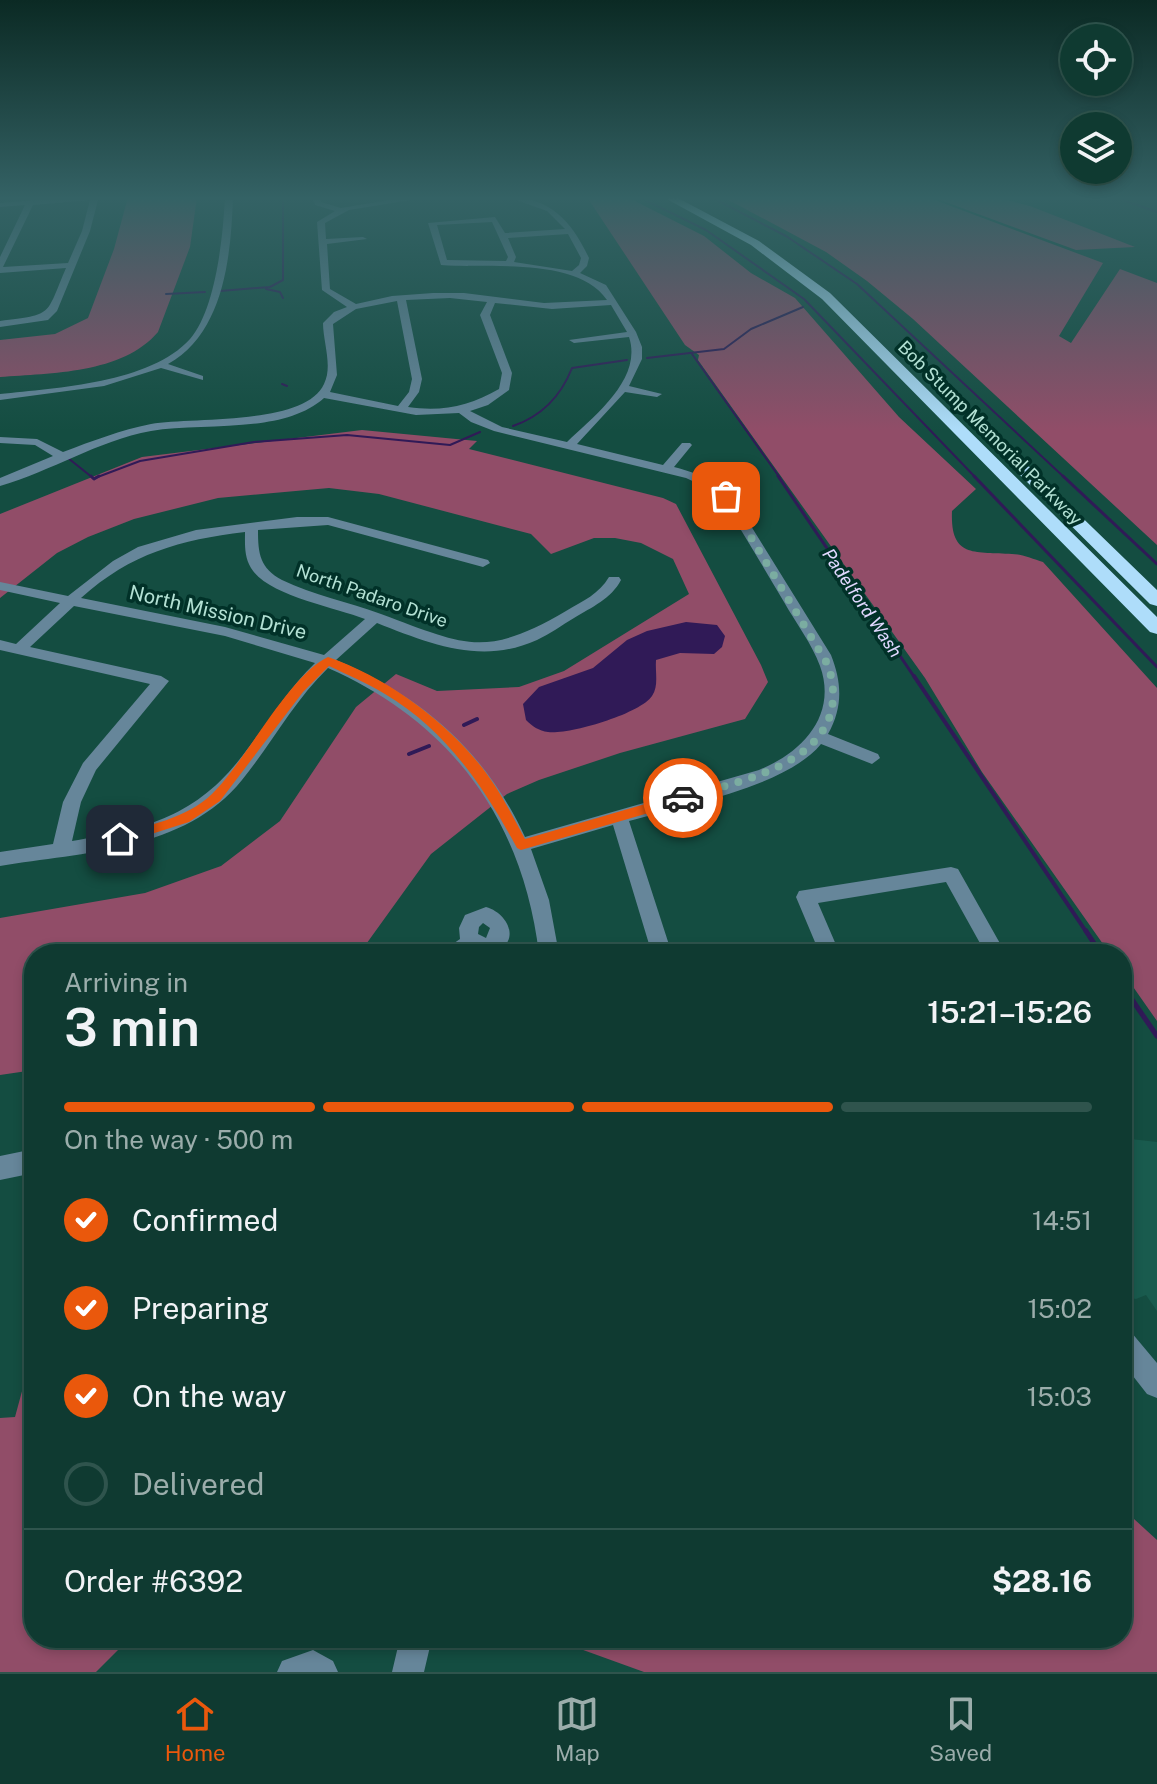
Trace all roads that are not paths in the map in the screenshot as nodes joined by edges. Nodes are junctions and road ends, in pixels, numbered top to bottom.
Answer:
1 (68, 275) edge
2 (217, 275) edge
3 (324, 275) edge
4 (576, 275) edge
5 (798, 275) edge
6 (818, 275) edge
7 (401, 300) junction
8 (492, 300) junction
9 (612, 302) junction
10 (353, 306) junction
11 (0, 324) edge
12 (632, 334) junction
13 (574, 340) dead end
14 (158, 364) junction
15 (928, 376) dead end
16 (199, 378) dead end
17 (621, 388) junction
18 (322, 394) junction
19 (657, 394) dead end
20 (0, 397) edge
21 (401, 409) junction
22 (462, 410) junction
23 (0, 440) edge
24 (686, 445) dead end
25 (569, 446) junction
26 (64, 457) junction
27 (1015, 461) dead end
28 (666, 469) junction
29 (0, 482) edge
30 (252, 527) junction
31 (483, 563) dead end
32 (614, 580) dead end
33 (0, 586) edge
34 (1157, 600) edge
35 (71, 601) junction
36 (376, 617) junction
37 (1157, 628) edge
38 (0, 645) edge
39 (19, 649) junction
40 (328, 660) junction
41 (818, 736) junction
42 (872, 758) dead end
43 (619, 816) junction
44 (521, 845) junction
45 (61, 848) junction
46 (0, 859) edge
47 (471, 942) dead end
48 (468, 944) edge
49 (547, 944) edge
50 (659, 944) edge
51 (826, 944) edge
52 (990, 944) edge
53 (24, 1163) edge
54 (0, 1168) edge
55 (1132, 1353) edge
56 (1157, 1384) edge
57 (414, 1648) edge
58 (293, 1672) edge
59 (322, 1672) edge
60 (408, 1672) edge

1 - 11 street
2 - 14 street
3 - 10 street
4 - 9 street
5 - 37 highway, Bob Stump Memorial Parkway
6 - 15 highway, Bob Stump Memorial Parkway
7 - 8 street
7 - 10 street
7 - 21 street
8 - 9 street
8 - 22 street
9 - 12 street
10 - 18 street
12 - 13 street
12 - 17 street
14 - 16 street
14 - 20 street
17 - 19 street
17 - 25 street
18 - 21 street
18 - 26 street
21 - 22 street
22 - 25 street
23 - 26 street
24 - 28 street
25 - 28 street
26 - 29 street
27 - 34 highway, Bob Stump Memorial Parkway
28 - 41 street
30 - 31 street
30 - 35 street
30 - 36 street, North Padaro Drive
32 - 36 street, North Padaro Drive
33 - 35 street, North Mission Drive
35 - 39 street
35 - 40 street, North Mission Drive
36 - 40 street
38 - 39 street
39 - 45 street
40 - 44 street, North Mission Drive
40 - 45 street
41 - 42 street
41 - 43 street
43 - 44 street
43 - 50 street
44 - 49 street, North Mission Drive
45 - 46 street
47 - 48 street
51 - 52 street
53 - 54 street
55 - 56 street
57 - 60 street
58 - 59 street

